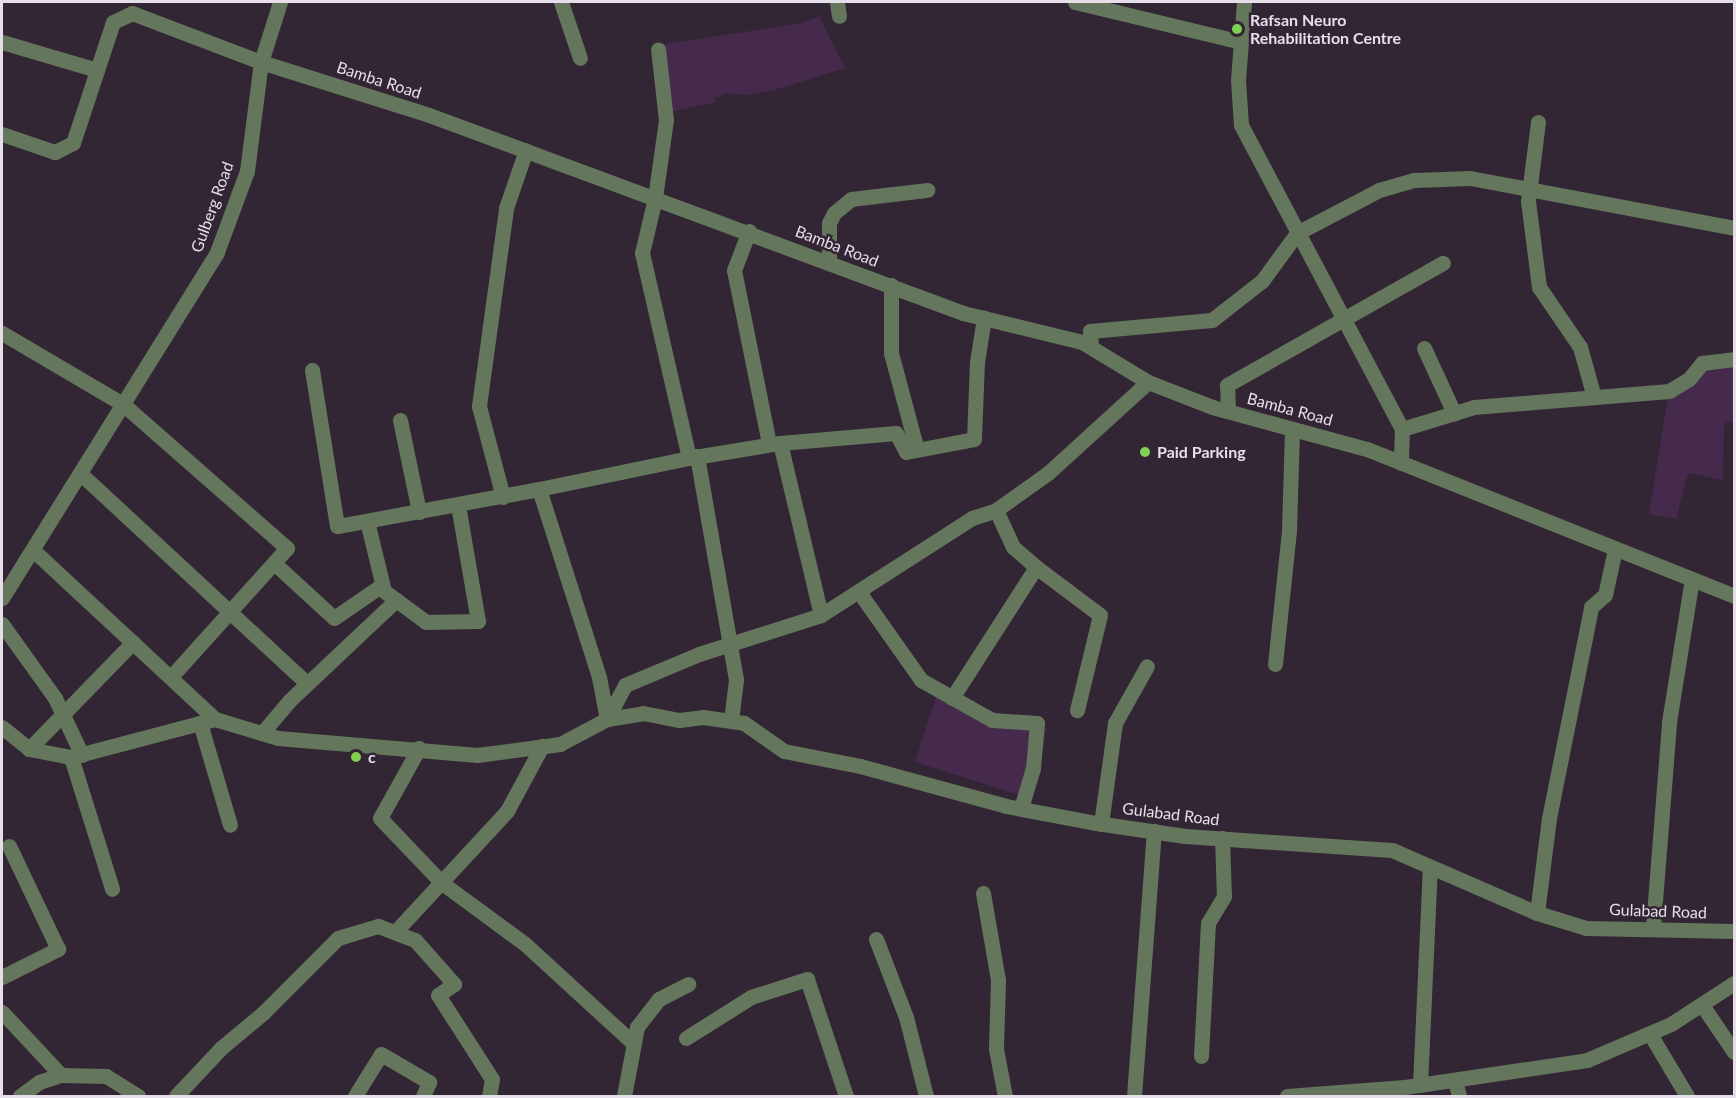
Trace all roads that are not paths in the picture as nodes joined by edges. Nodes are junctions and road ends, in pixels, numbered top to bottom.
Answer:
1 (280, 2) edge
2 (561, 2) edge
3 (1075, 2) edge
4 (1244, 2) edge
5 (2, 42) edge
6 (1241, 42) junction
7 (658, 49) dead end
8 (580, 58) dead end
9 (261, 62) junction
10 (97, 70) junction
11 (1538, 122) dead end
12 (2, 135) edge
13 (526, 150) junction
14 (1530, 187) junction
15 (927, 190) dead end
16 (655, 198) junction
17 (1734, 228) edge
18 (749, 231) junction
19 (1297, 233) junction
20 (830, 262) junction
21 (1443, 263) dead end
22 (891, 285) junction
23 (984, 318) junction
24 (1340, 318) junction
25 (2, 333) edge
26 (1090, 347) junction
27 (1424, 348) dead end
28 (1734, 359) edge
29 (312, 370) dead end
30 (1148, 382) junction
31 (1594, 397) junction
32 (124, 405) junction
33 (1228, 411) junction
34 (1454, 413) junction
35 (400, 420) dead end
36 (1292, 429) junction
37 (1402, 429) junction
38 (775, 444) junction
39 (917, 450) junction
40 (693, 457) junction
41 (1401, 463) junction
42 (82, 475) junction
43 (540, 489) junction
44 (503, 497) junction
45 (458, 505) junction
46 (996, 510) junction
47 (419, 512) junction
48 (367, 521) junction
49 (1615, 549) junction
50 (33, 550) junction
51 (274, 563) junction
52 (1036, 567) junction
53 (1692, 579) junction
54 (382, 585) junction
55 (859, 592) junction
56 (1734, 596) edge
57 (2, 598) edge
58 (396, 600) junction
59 (230, 614) junction
60 (821, 615) junction
61 (2, 624) edge
62 (133, 642) junction
63 (729, 644) junction
64 (1275, 664) dead end
65 (1147, 666) dead end
66 (171, 677) junction
67 (307, 683) junction
68 (952, 698) junction
69 (1077, 710) dead end
70 (64, 716) junction
71 (216, 719) junction
72 (607, 720) junction
73 (731, 721) junction
74 (200, 723) junction
75 (2, 727) edge
76 (262, 733) junction
77 (542, 746) junction
78 (419, 748) junction
79 (29, 749) junction
80 (76, 756) junction
81 (1021, 808) junction
82 (1101, 824) junction
83 (230, 825) dead end
84 (1154, 831) junction
85 (1222, 838) junction
86 (9, 846) dead end
87 (1430, 867) junction
88 (442, 884) junction
89 (112, 889) dead end
90 (983, 893) dead end
91 (1537, 913) junction
92 (1653, 927) junction
93 (1734, 931) edge
94 (395, 932) junction
95 (876, 939) dead end
96 (2, 977) edge
97 (1734, 983) edge
98 (688, 984) dead end
99 (1702, 1005) junction
100 (2, 1012) edge
101 (1650, 1034) junction
102 (686, 1038) dead end
103 (633, 1043) junction
104 (1734, 1052) edge
105 (1201, 1056) dead end
106 (61, 1075) junction
107 (1455, 1081) junction
108 (1420, 1085) junction
109 (1359, 1092) edge
110 (20, 1096) edge
111 (138, 1096) edge
112 (176, 1096) edge
113 (355, 1096) edge
114 (423, 1096) edge
115 (489, 1096) edge
116 (624, 1096) edge
117 (846, 1096) edge
118 (926, 1096) edge
119 (1005, 1096) edge
120 (1134, 1096) edge
121 (1287, 1096) edge
122 (1294, 1096) edge
123 (1459, 1096) edge
124 (1687, 1096) edge

1 - 9 street, Gulberg Road
2 - 8 street
3 - 6 street
4 - 6 street
5 - 10 street
6 - 19 street
7 - 16 street
9 - 10 street, Bamba Road
9 - 13 street, Bamba Road
9 - 32 street, Gulberg Road
10 - 12 street, Bamba Road
11 - 14 street
13 - 16 street, Bamba Road
13 - 44 street
14 - 17 street
14 - 19 street
14 - 31 street
15 - 20 street
16 - 18 street, Bamba Road
16 - 40 street
18 - 20 street, Bamba Road
18 - 38 street
19 - 24 street
19 - 26 street
20 - 22 street, Bamba Road
21 - 24 street
22 - 23 street, Bamba Road
22 - 39 street
23 - 26 street, Bamba Road
23 - 39 street
24 - 33 street
24 - 37 street
25 - 32 street
26 - 30 street, Bamba Road
27 - 34 street
28 - 31 street
29 - 48 street
30 - 33 street, Bamba Road
30 - 46 street
31 - 34 street
32 - 42 street, Gulberg Road
32 - 51 street
33 - 36 street, Bamba Road
34 - 37 street
35 - 47 street
36 - 41 street, Bamba Road
36 - 64 street
37 - 41 street
38 - 39 street
38 - 40 street
38 - 60 street
40 - 43 street
40 - 63 street
41 - 49 street, Bamba Road
42 - 50 street, Gulberg Road
42 - 59 street
43 - 44 street
43 - 72 street
44 - 45 street
45 - 47 street
45 - 58 street
46 - 52 street
46 - 55 street
47 - 48 street
48 - 54 street
49 - 53 street, Bamba Road
49 - 91 street
50 - 57 street, Gulberg Road
50 - 62 street
51 - 54 street
51 - 59 street
52 - 68 street
52 - 69 street
53 - 56 street, Bamba Road
53 - 92 street
54 - 58 street
55 - 60 street
55 - 68 street
58 - 67 street
59 - 66 street
59 - 67 street
60 - 63 street
61 - 70 street
62 - 66 street
62 - 70 street
63 - 72 street
63 - 73 street
65 - 82 street
66 - 71 street
67 - 76 street
68 - 81 street
70 - 79 street
70 - 80 street
71 - 74 street
71 - 76 street, Gulabad Road
72 - 73 street, Gulabad Road
72 - 77 street, Gulabad Road
73 - 81 street, Gulabad Road
74 - 80 street
74 - 83 street
75 - 79 street
76 - 78 street, Gulabad Road
77 - 78 street, Gulabad Road
77 - 88 street
78 - 88 street
79 - 80 street
80 - 89 street
81 - 82 street, Gulabad Road
82 - 84 street, Gulabad Road
84 - 85 street, Gulabad Road
84 - 120 street
85 - 87 street, Gulabad Road
85 - 105 street
86 - 96 street
87 - 91 street, Gulabad Road
87 - 108 street
88 - 94 street
88 - 103 street
90 - 119 street
91 - 92 street, Gulabad Road
92 - 93 street, Gulabad Road
94 - 112 street
94 - 115 street
95 - 118 street
97 - 99 street
98 - 103 street
99 - 101 street
99 - 104 street
100 - 106 street
101 - 107 street
101 - 124 street
102 - 117 street
103 - 116 street
106 - 110 street
106 - 111 street
107 - 108 street
107 - 123 street
108 - 109 street
109 - 122 street
113 - 114 street
121 - 122 street

